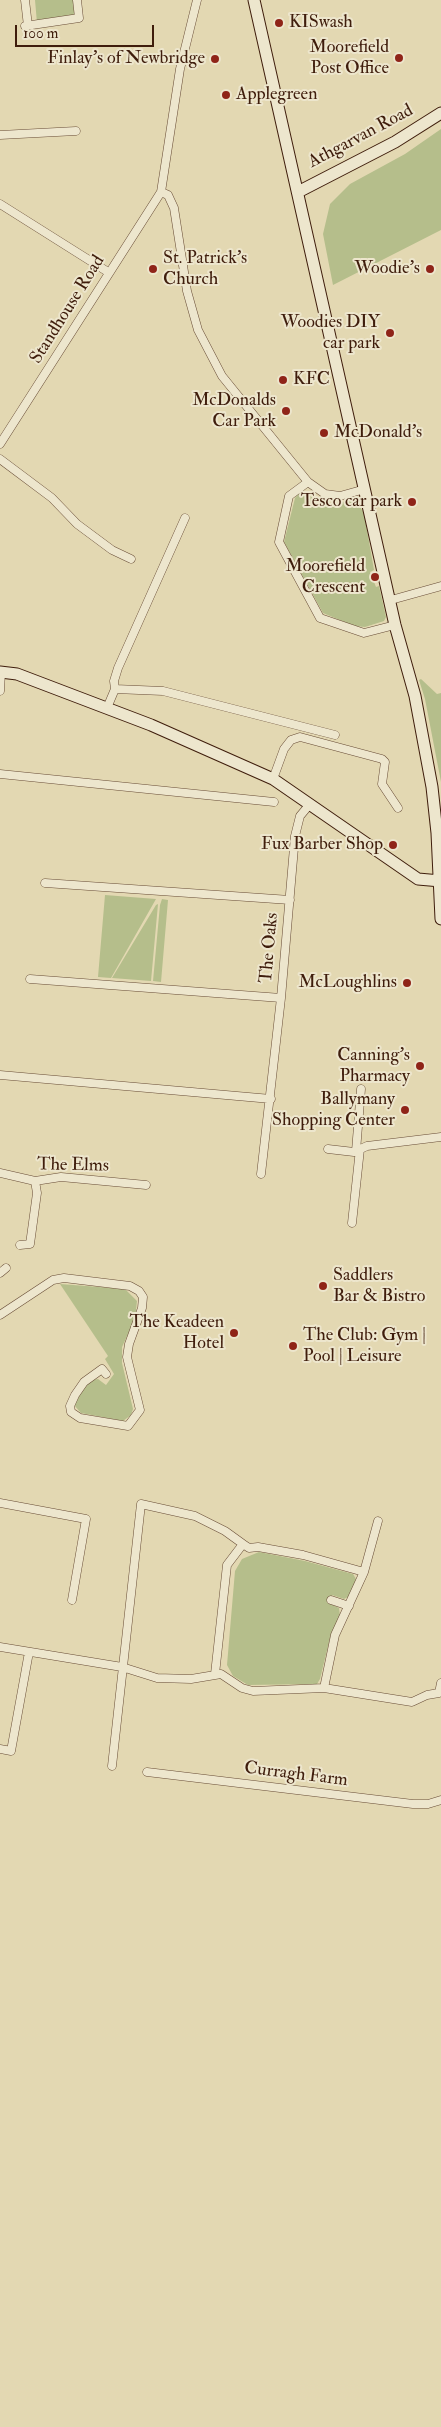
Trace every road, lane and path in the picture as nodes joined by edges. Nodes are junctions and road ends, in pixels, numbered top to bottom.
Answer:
1 (25, 0) edge
2 (77, 0) edge
3 (197, 0) edge
4 (254, 0) edge
5 (441, 112) edge
6 (76, 131) dead end
7 (0, 134) edge
8 (161, 192) junction
9 (298, 192) junction
10 (0, 204) edge
11 (108, 272) junction
12 (0, 444) edge
13 (0, 459) edge
14 (308, 482) junction
15 (365, 490) junction
16 (185, 518) dead end
17 (131, 560) dead end
18 (441, 586) edge
19 (391, 600) junction
20 (395, 625) junction
21 (0, 672) edge
22 (115, 689) junction
23 (0, 691) edge
24 (107, 708) junction
25 (335, 735) dead end
26 (0, 774) edge
27 (273, 779) junction
28 (274, 802) dead end
29 (310, 804) junction
30 (398, 808) dead end
31 (439, 880) edge
32 (45, 883) dead end
33 (290, 900) junction
34 (441, 920) edge
35 (30, 979) dead end
36 (281, 998) junction
37 (0, 1075) edge
38 (361, 1089) dead end
39 (271, 1099) junction
40 (441, 1137) edge
41 (328, 1149) dead end
42 (358, 1150) junction
43 (0, 1173) edge
44 (262, 1174) dead end
45 (34, 1181) junction
46 (146, 1185) dead end
47 (352, 1223) dead end
48 (20, 1245) dead end
49 (0, 1315) edge
50 (106, 1374) dead end
51 (0, 1503) edge
52 (378, 1521) dead end
53 (243, 1544) junction
54 (364, 1572) junction
55 (72, 1600) dead end
56 (331, 1600) dead end
57 (349, 1606) junction
58 (0, 1647) edge
59 (29, 1652) junction
60 (122, 1667) junction
61 (215, 1674) junction
62 (441, 1683) edge
63 (324, 1688) junction
64 (440, 1697) edge
65 (0, 1749) edge
66 (112, 1766) dead end
67 (147, 1772) dead end
68 (441, 1800) edge

1 - 2 street
3 - 8 street
4 - 9 main road
5 - 9 main road, Athgarvan Road
6 - 7 street
8 - 11 street, Standhouse Road
8 - 14 street
9 - 15 main road
10 - 11 street
11 - 12 street, Standhouse Road
13 - 17 street
14 - 15 street
14 - 20 street
15 - 19 main road
16 - 22 street
18 - 19 street
19 - 20 main road
20 - 31 main road
21 - 23 street
21 - 24 main road
22 - 24 street
22 - 25 street
24 - 27 main road
26 - 28 street
27 - 29 main road
27 - 30 street
29 - 31 main road
29 - 33 street, The Oaks
31 - 34 main road
32 - 33 street
33 - 36 street, The Oaks
35 - 36 street
36 - 39 street, The Oaks
37 - 39 street
38 - 42 street
39 - 44 street, The Oaks
40 - 42 street
41 - 42 street
42 - 47 street
43 - 45 street, The Elms
45 - 46 street, The Elms
45 - 48 street
49 - 50 street
51 - 55 street
52 - 54 street
53 - 54 street
53 - 60 street
53 - 61 street
54 - 57 street
56 - 57 street
57 - 63 street
58 - 59 street
59 - 60 street
59 - 65 street
60 - 61 street
60 - 66 street
61 - 63 street
62 - 64 street
63 - 64 street
67 - 68 street, Curragh Farm

